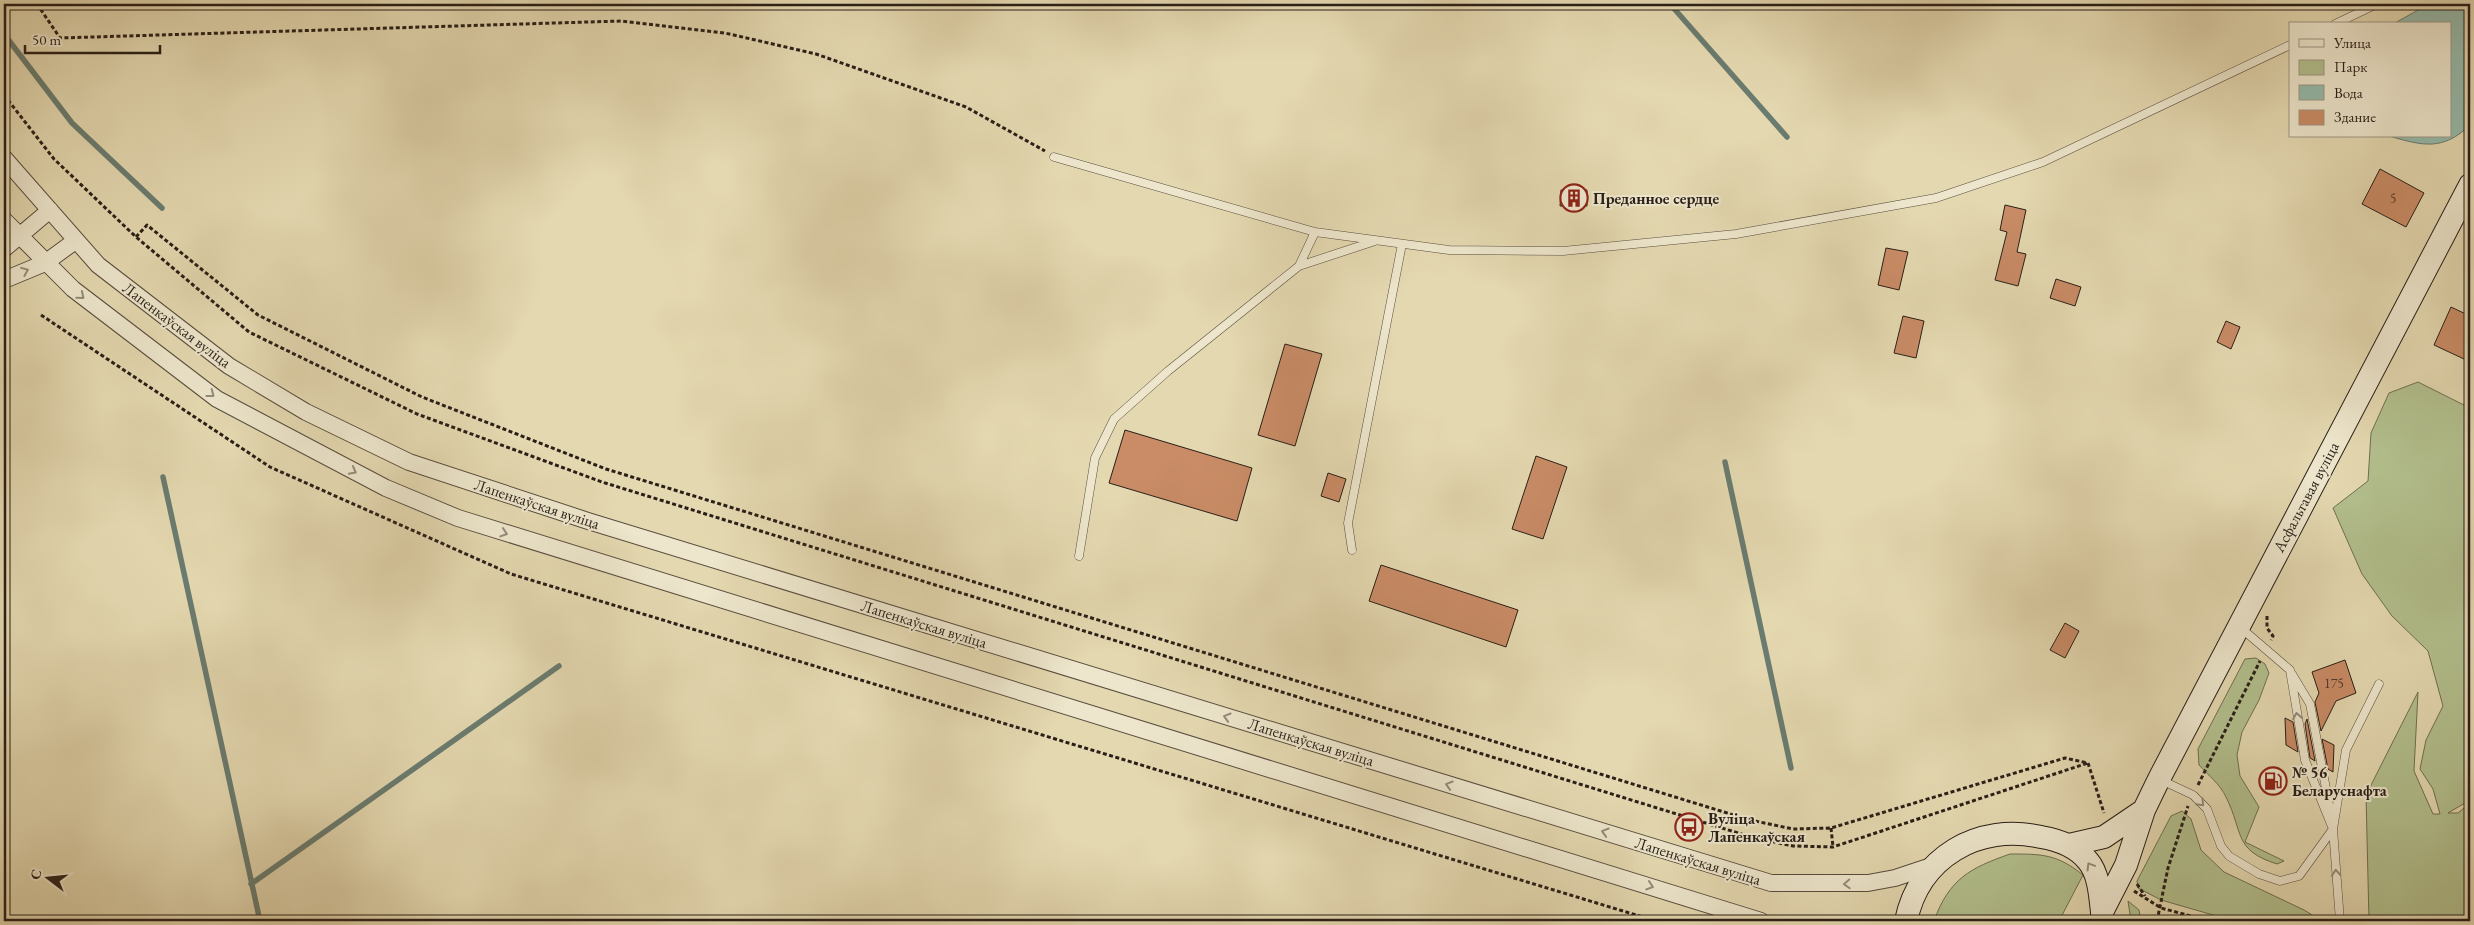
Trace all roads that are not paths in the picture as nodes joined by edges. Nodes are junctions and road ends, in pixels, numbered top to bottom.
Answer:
1 (2378, 4) edge
2 (2339, 22) edge
3 (2289, 45) edge
4 (1054, 156) road end
5 (4, 158) edge
6 (2470, 185) edge
7 (50, 210) junction
8 (4, 220) edge
9 (1315, 232) junction
10 (19, 236) junction
11 (1376, 240) junction
12 (75, 241) junction
13 (1402, 244) junction
14 (4, 249) edge
15 (45, 263) junction
16 (1299, 266) junction
17 (4, 280) edge
18 (1352, 550) dead end
19 (1080, 556) dead end
20 (2239, 626) junction
21 (2290, 670) junction
22 (2379, 684) dead end
23 (2159, 779) junction
24 (2144, 810) junction
25 (2333, 830) junction
26 (2070, 845) junction
27 (1934, 865) junction
28 (2102, 916) edge
29 (1761, 921) edge
30 (1906, 921) edge
31 (2340, 921) edge

1 - 2 lane
3 - 13 lane
4 - 9 lane
5 - 7 street, Лапенкаўская вуліца
6 - 20 street, Асфальтавая вуліца
7 - 10 street
7 - 12 street, Лапенкаўская вуліца
8 - 10 street
9 - 11 lane
9 - 16 lane
10 - 14 street
10 - 15 street
11 - 13 lane
11 - 16 lane
12 - 15 street
27 -> 12 street, Лапенкаўская вуліца
13 - 18 lane
17 -> 15 street
15 -> 29 street
16 - 19 lane
20 - 21 lane
20 - 23 street, Асфальтавая вуліца
25 -> 21 lane
21 - 25 lane
22 - 25 lane
23 - 24 street, Асфальтавая вуліца
23 -> 25 lane
24 - 26 street
24 - 28 street, Асфальтавая вуліца
31 -> 25 lane
26 - 27 street
28 -> 26 street
27 - 30 street

